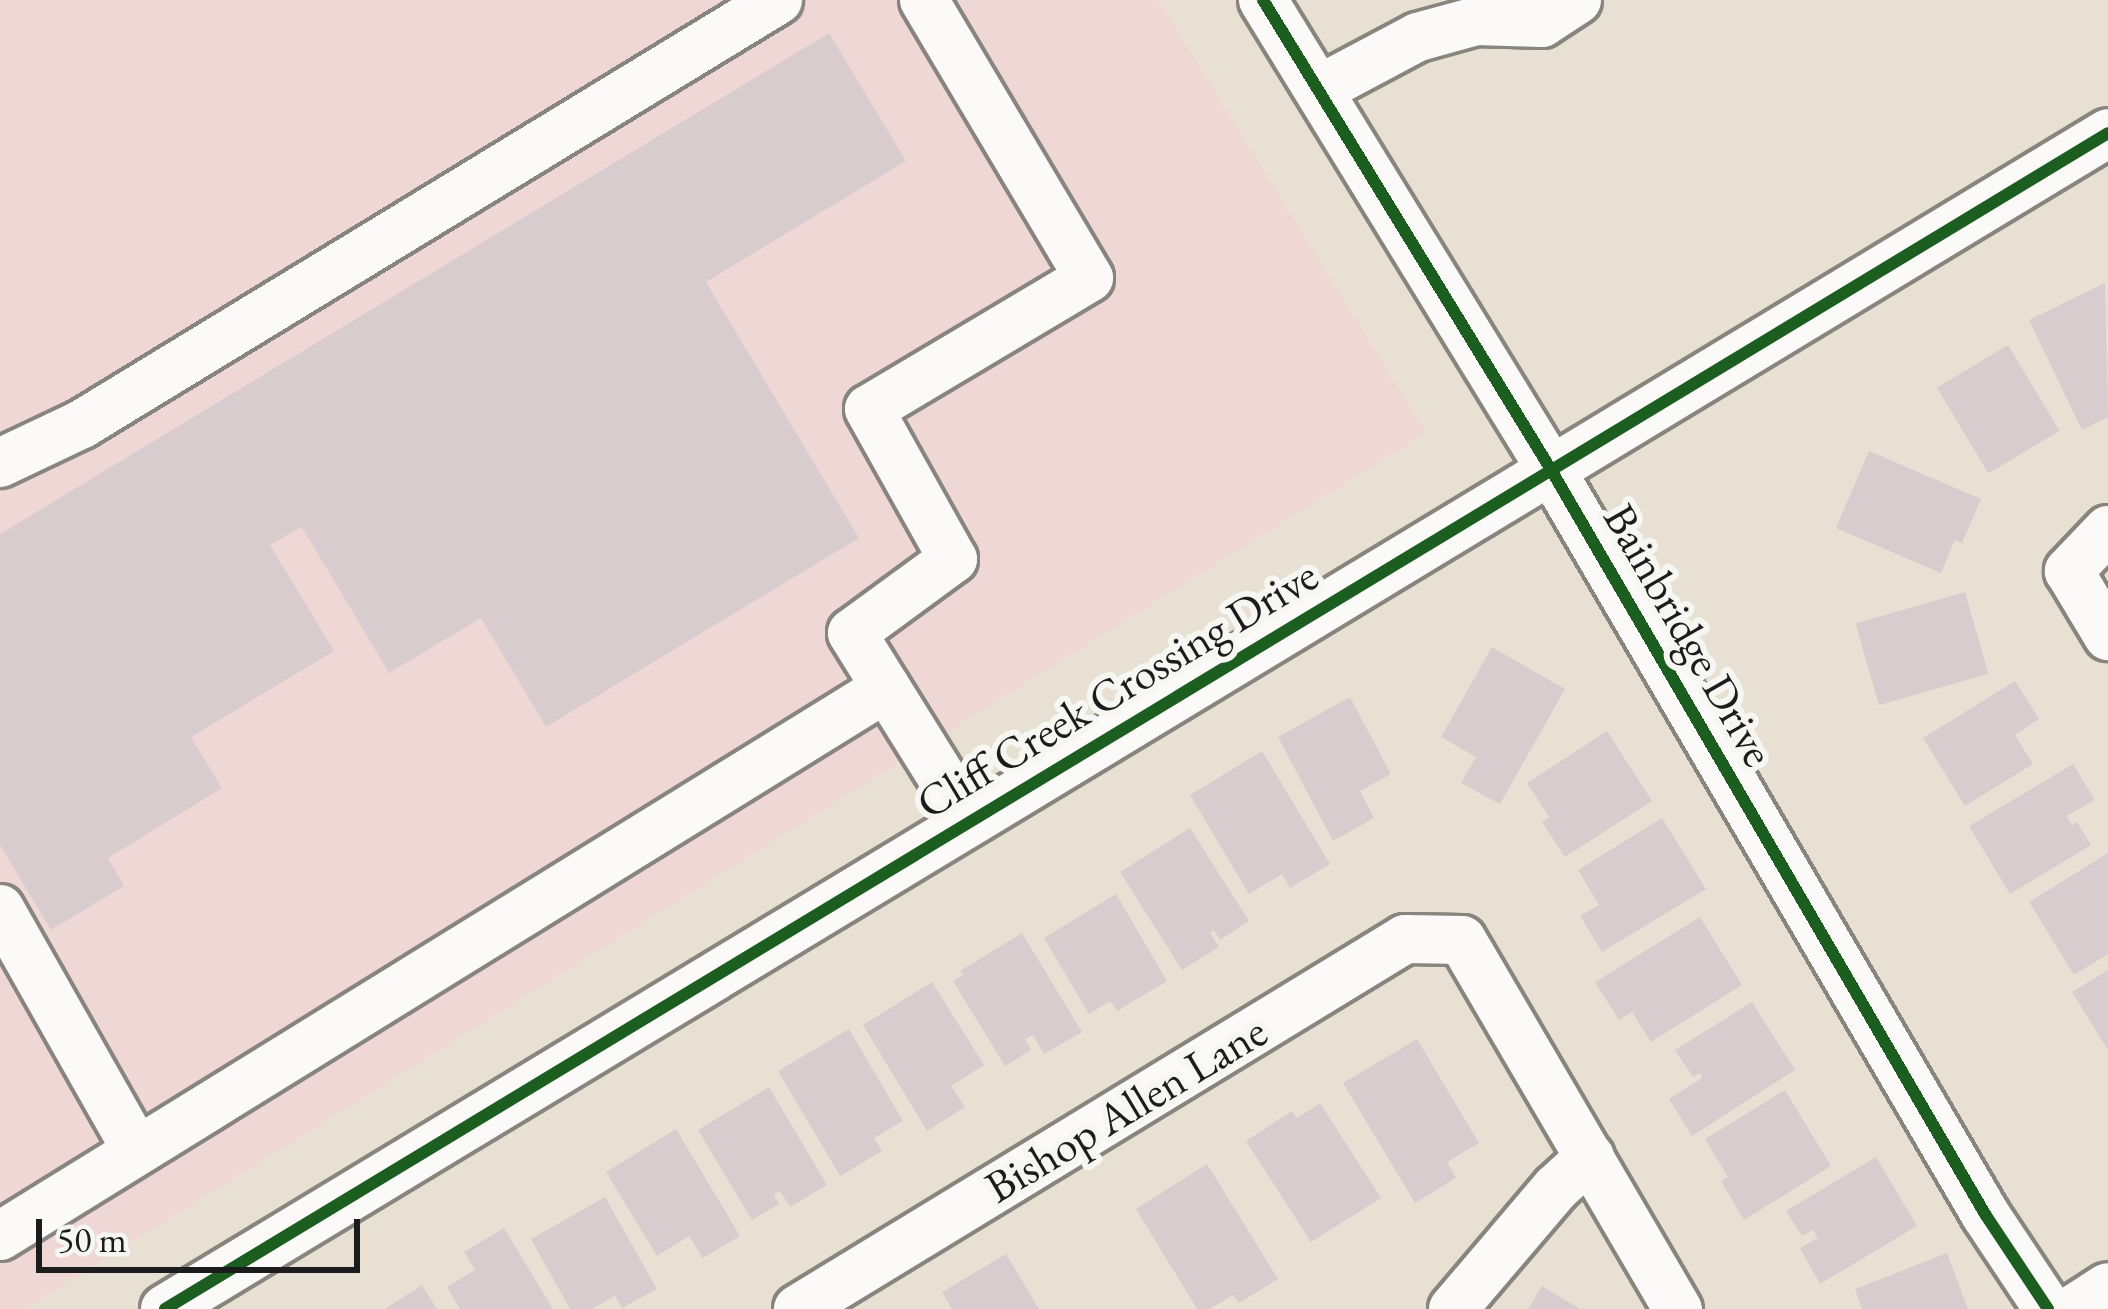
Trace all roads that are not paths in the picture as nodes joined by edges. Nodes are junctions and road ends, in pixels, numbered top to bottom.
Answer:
1 (778, 0) edge
2 (924, 0) edge
3 (1263, 0) edge
4 (1577, 0) edge
5 (1320, 89) junction
6 (2108, 134) edge
7 (0, 463) edge
8 (1550, 468) junction
9 (2108, 530) edge
10 (2108, 636) edge
11 (886, 688) junction
12 (969, 821) junction
13 (0, 909) edge
14 (137, 1151) junction
15 (1589, 1156) junction
16 (0, 1236) edge
17 (2108, 1287) edge
18 (815, 1305) edge
19 (165, 1309) edge
20 (1454, 1309) edge
21 (1678, 1309) edge
22 (2048, 1309) edge
23 (2074, 1309) edge

1 - 7 street
2 - 11 street
3 - 5 street, Bainbridge Drive
4 - 5 street
5 - 8 street, Bainbridge Drive
6 - 8 street, Cliff Creek Crossing Drive
8 - 12 street, Cliff Creek Crossing Drive
8 - 22 street, Bainbridge Drive
9 - 10 street
11 - 12 street
11 - 14 street
12 - 19 street, Cliff Creek Crossing Drive
13 - 14 street
14 - 16 street
15 - 18 street, Bishop Allen Lane
15 - 20 street
15 - 21 street
17 - 23 street

